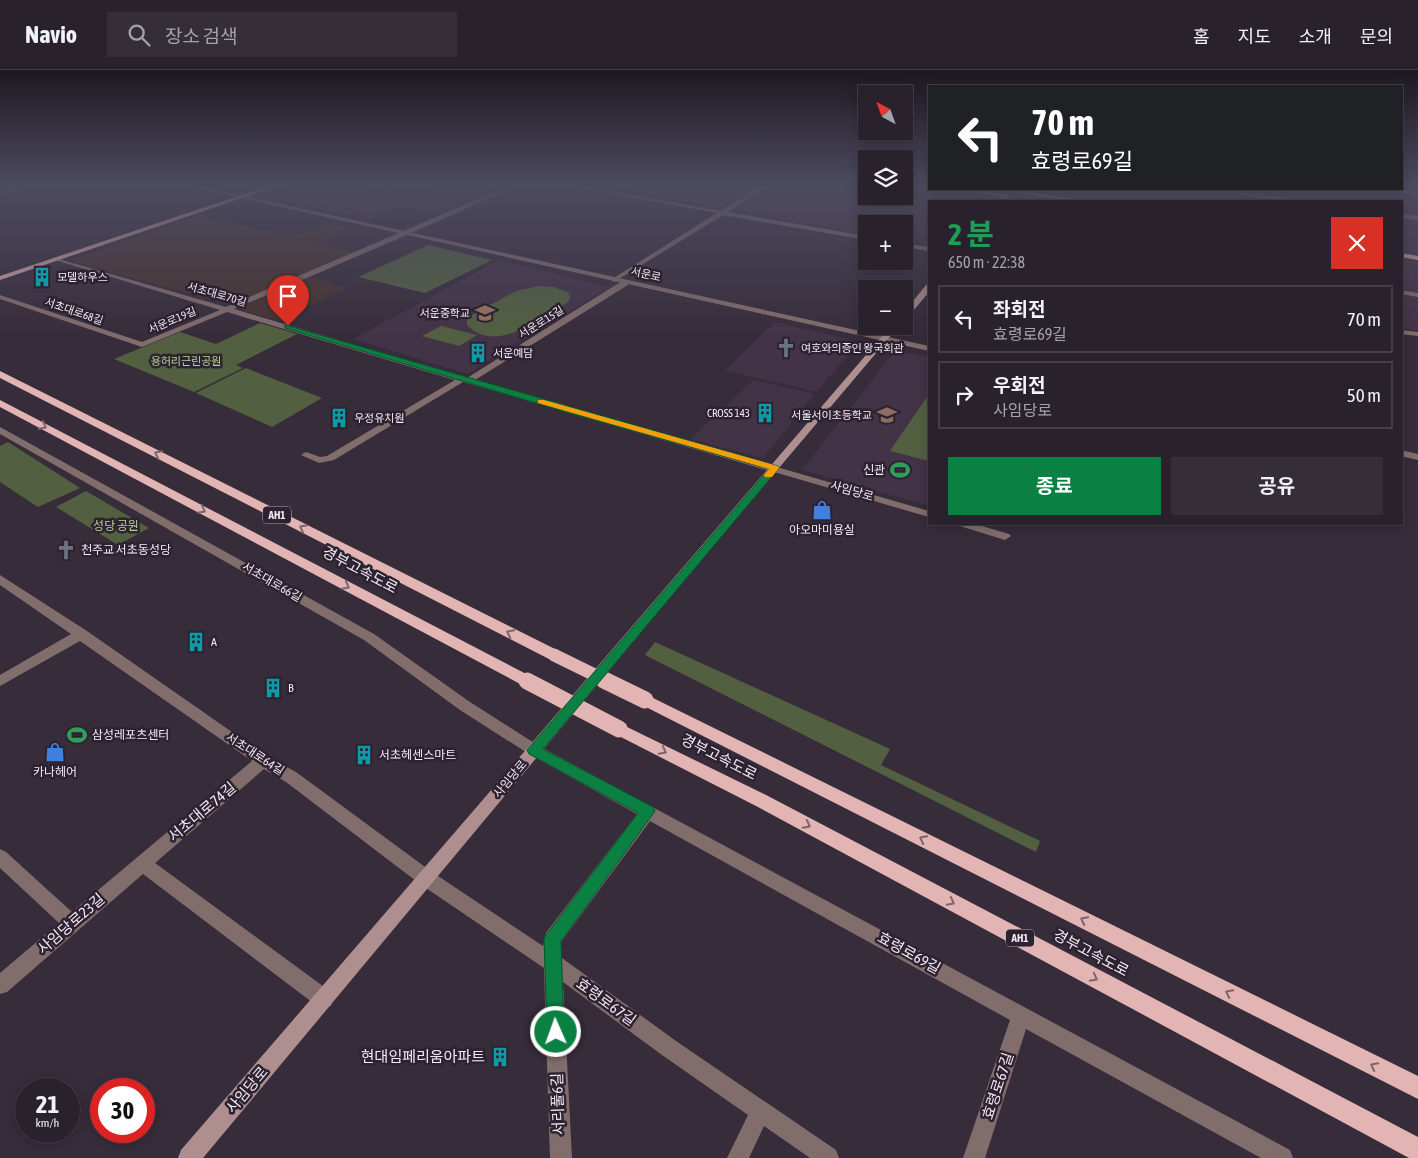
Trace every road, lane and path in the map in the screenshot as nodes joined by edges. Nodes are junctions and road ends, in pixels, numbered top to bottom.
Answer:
1 (108, 235) edge
2 (129, 235) edge
3 (400, 235) edge
4 (412, 235) edge
5 (687, 235) edge
6 (913, 246) edge
7 (1403, 248) edge
8 (928, 249) edge
9 (1418, 250) edge
10 (1403, 255) edge
11 (1418, 258) edge
12 (57, 259) junction
13 (0, 270) edge
14 (0, 278) edge
15 (614, 280) junction
16 (625, 283) junction
17 (928, 288) edge
18 (1403, 292) edge
19 (1418, 295) edge
20 (0, 298) edge
21 (913, 306) edge
22 (227, 308) junction
23 (1403, 332) edge
24 (1418, 334) edge
25 (888, 335) edge
26 (885, 339) junction
27 (142, 345) joint
28 (928, 349) edge
29 (0, 374) edge
30 (465, 380) junction
31 (0, 403) edge
32 (0, 430) edge
33 (13, 435) junction
34 (0, 440) edge
35 (1403, 453) edge
36 (306, 454) dead end
37 (1418, 457) edge
38 (775, 468) junction
39 (928, 514) edge
40 (967, 525) edge
41 (1005, 536) dead end
42 (0, 579) edge
43 (82, 634) junction
44 (0, 681) edge
45 (534, 750) junction
46 (263, 760) junction
47 (648, 811) junction
48 (0, 857) edge
49 (142, 863) junction
50 (426, 878) junction
51 (71, 923) junction
52 (553, 963) junction
53 (0, 985) edge
54 (324, 999) junction
55 (1021, 1015) junction
56 (1418, 1088) edge
57 (761, 1112) junction
58 (1418, 1150) edge
59 (556, 1157) edge
60 (189, 1158) edge
61 (738, 1158) edge
62 (828, 1158) edge
63 (974, 1158) edge
64 (1282, 1158) edge

1 - 13 main road
2 - 12 main road
3 - 22 street, 서운로19길
4 - 15 street, 서운로
5 - 15 street
6 - 8 street
7 - 9 main road
10 - 11 main road
12 - 14 main road
12 - 22 street, 서초대로70길
15 - 16 street, 서운로
16 - 26 street, 서운로
16 - 30 street, 서운로15길
17 - 21 main road
18 - 19 street
20 - 27 street, 서초대로68길
22 - 27 street, 서운로19길
22 - 30 street, 서초대로70길
23 - 24 street
25 - 26 main road, 사임당로
26 - 28 street, 서운로
26 - 38 main road, 사임당로
56 -> 29 highway, 경부고속도로 / AH1, bridge
30 - 36 street, 서운로15길
30 - 38 street, 서초대로70길
31 -> 58 highway, 경부고속도로 / AH1, bridge
32 - 33 street, 서초대로66길
33 - 34 street
33 - 45 street, 서초대로66길
35 - 37 street
38 - 39 street, 사임당로
38 - 45 main road, 사임당로
40 - 41 street
42 - 43 street, 서초대로64길
43 - 44 street
43 - 46 street, 서초대로64길
45 - 47 street, 효령로69길
45 - 50 main road, 사임당로
46 - 49 street, 서초대로74길
46 - 50 street, 서초대로64길
47 - 52 street, 서리풀6길
47 - 55 street, 효령로69길
48 - 51 street
49 - 51 street, 사임당로23길
49 - 54 street
50 - 52 street, 효령로67길
50 - 54 main road, 사임당로
51 - 53 street, 사임당로23길
52 - 57 street, 효령로67길
52 - 59 street, 서리풀6길
54 - 60 main road, 사임당로
55 - 63 street, 효령로67길
55 - 64 street, 효령로69길
57 - 61 street
57 - 62 street, 효령로67길

